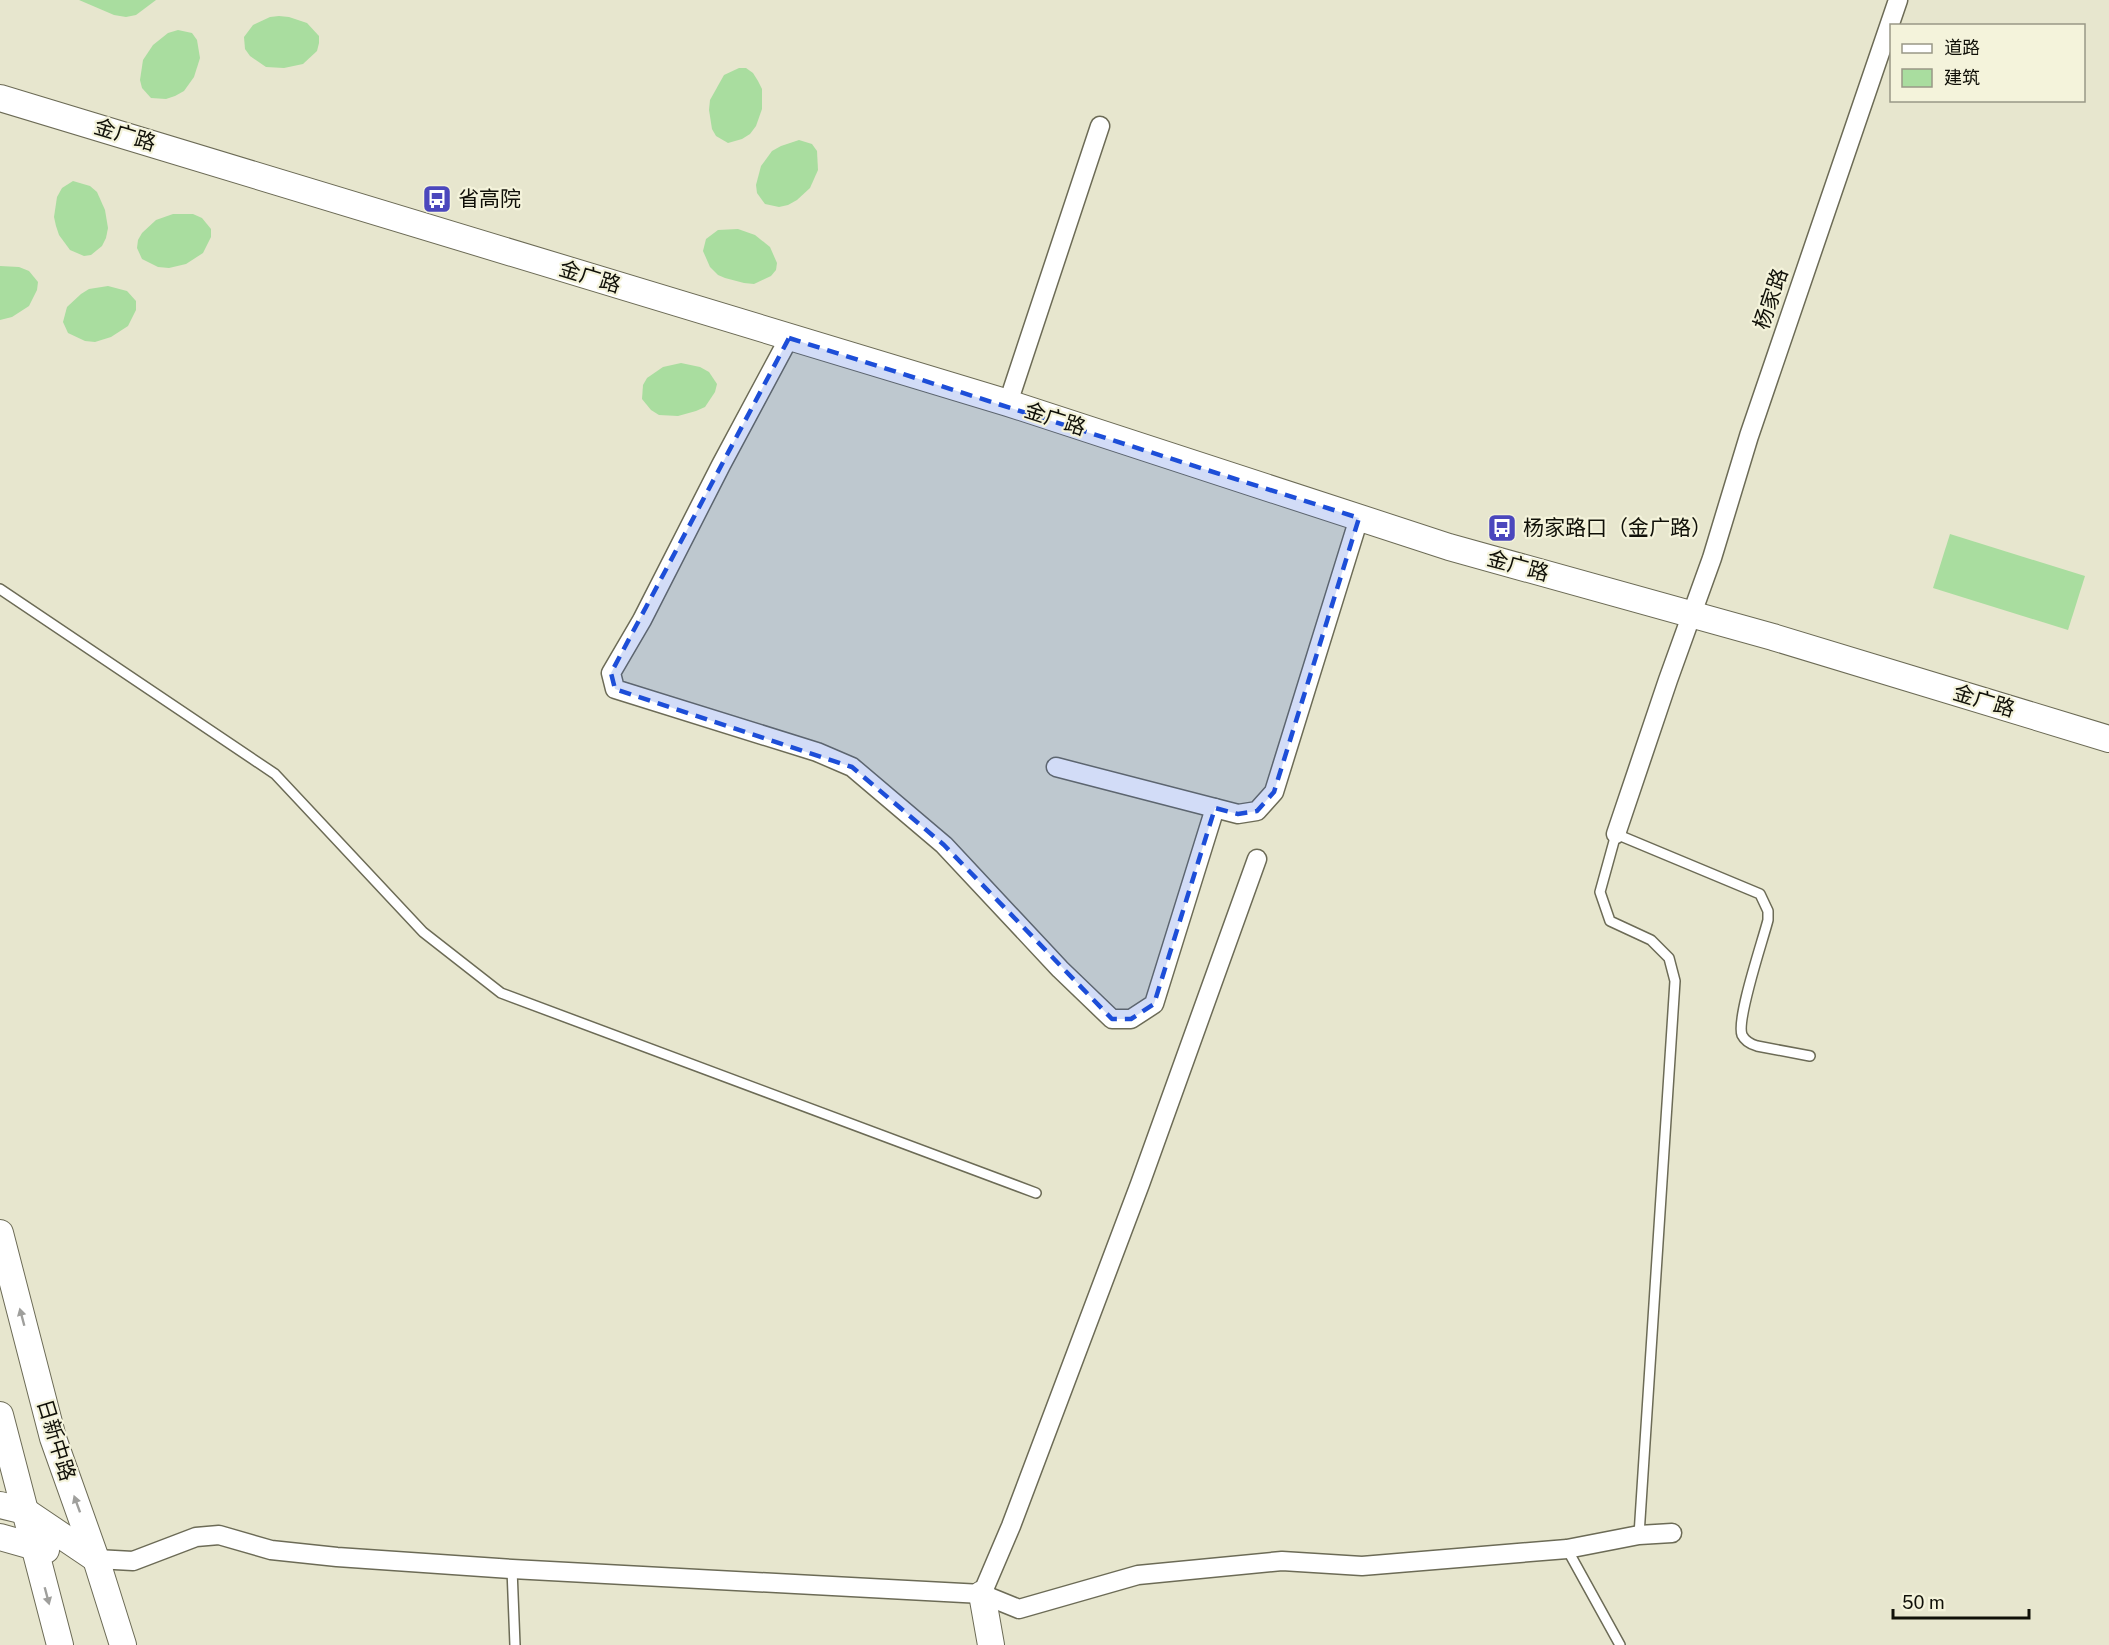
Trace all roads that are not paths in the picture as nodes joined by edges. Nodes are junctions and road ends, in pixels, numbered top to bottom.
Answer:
1 (1898, 0) edge
2 (0, 98) edge
3 (1100, 126) dead end
4 (789, 338) junction
5 (1008, 404) junction
6 (1359, 518) junction
7 (0, 589) edge
8 (1693, 614) junction
9 (2109, 739) edge
10 (1056, 767) dead end
11 (1215, 808) junction
12 (1616, 834) junction
13 (1257, 860) dead end
14 (1810, 1056) dead end
15 (1036, 1193) dead end
16 (0, 1233) edge
17 (0, 1415) edge
18 (0, 1505) edge
19 (25, 1511) junction
20 (1672, 1533) dead end
21 (1639, 1535) junction
22 (0, 1537) edge
23 (34, 1548) junction
24 (1567, 1549) junction
25 (96, 1559) junction
26 (512, 1569) junction
27 (982, 1594) junction
28 (60, 1645) edge
29 (123, 1645) edge
30 (515, 1645) edge
31 (991, 1645) edge
32 (1620, 1645) edge

1 - 8 street, 杨家路
2 - 4 street, 金广路
3 - 5 street
4 - 5 street, 金广路
4 - 11 street
5 - 6 street, 金广路
6 - 8 street, 金广路
6 - 11 street
7 - 15 lane
8 - 9 street, 金广路
8 - 12 street, 杨家路
10 - 11 street
12 - 14 lane
12 - 21 lane
13 - 27 street
25 -> 16 street, 日新中路
17 - 19 street
18 - 19 street
19 - 23 street
19 - 25 street
20 - 21 street
21 - 24 street
22 - 23 street
23 - 25 street
23 -> 28 street
24 - 27 street
24 - 32 lane
25 - 26 street
25 - 29 street, 日新中路
26 - 27 street
26 - 30 lane
27 - 31 street

